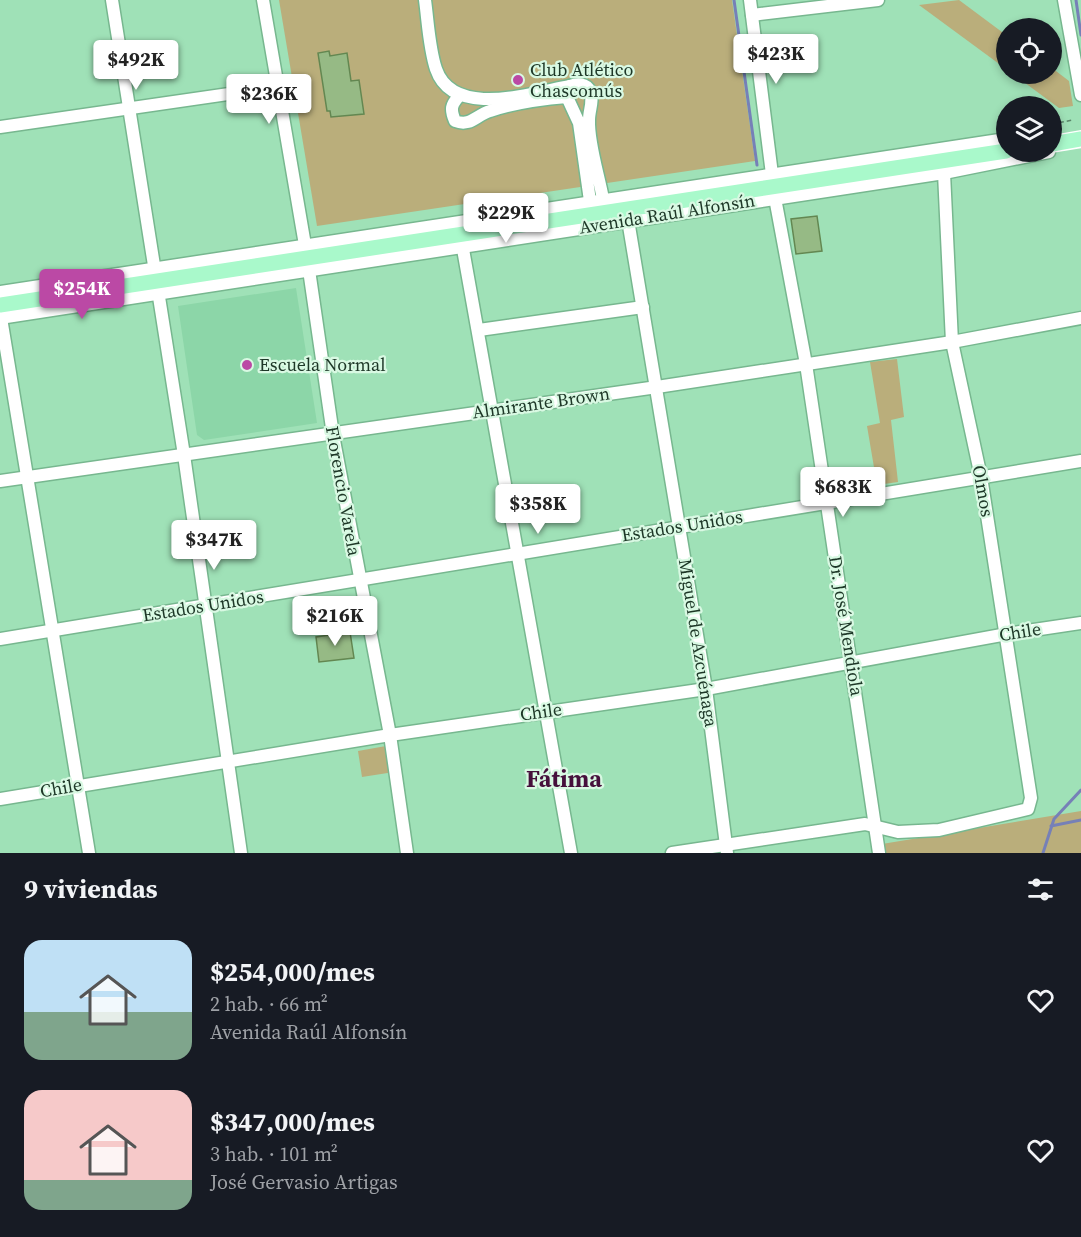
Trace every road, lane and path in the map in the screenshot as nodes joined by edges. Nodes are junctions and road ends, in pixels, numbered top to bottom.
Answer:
1 (112, 0) edge
2 (263, 0) edge
3 (425, 0) edge
4 (750, 0) edge
5 (878, 0) edge
6 (1064, 0) edge
7 (752, 15) junction
8 (277, 87) junction
9 (568, 92) junction
10 (1081, 95) edge
11 (459, 96) junction
12 (130, 107) junction
13 (1073, 120) dead end
14 (1062, 122) edge
15 (0, 127) edge
16 (1062, 137) edge
17 (1081, 139) edge
18 (996, 141) edge
19 (1062, 142) edge
20 (1062, 146) edge
21 (996, 153) edge
22 (996, 162) edge
23 (944, 172) junction
24 (773, 186) junction
25 (596, 200) junction
26 (628, 220) junction
27 (461, 234) junction
28 (305, 245) junction
29 (309, 270) junction
30 (157, 281) junction
31 (0, 292) edge
32 (643, 307) junction
33 (0, 314) edge
34 (1081, 318) edge
35 (479, 330) junction
36 (952, 342) junction
37 (807, 364) junction
38 (657, 387) junction
39 (492, 410) junction
40 (333, 435) junction
41 (184, 455) junction
42 (1081, 461) edge
43 (29, 477) junction
44 (981, 477) junction
45 (0, 481) edge
46 (826, 503) junction
47 (679, 525) junction
48 (517, 554) junction
49 (359, 581) junction
50 (204, 606) junction
51 (1081, 623) edge
52 (53, 630) junction
53 (1007, 634) junction
54 (0, 639) edge
55 (852, 662) junction
56 (706, 689) junction
57 (544, 712) junction
58 (390, 735) junction
59 (228, 761) junction
60 (78, 785) junction
61 (0, 799) edge
62 (876, 827) junction
63 (726, 849) edge
64 (89, 853) edge
65 (241, 853) edge
66 (407, 853) edge
67 (571, 853) edge
68 (672, 853) edge
69 (879, 853) edge

1 - 12 street
2 - 8 street
3 - 11 street
4 - 7 street, Dr. José Mendiola
5 - 7 street
6 - 10 street
7 - 24 street, Dr. José Mendiola
8 - 12 street
8 - 28 street
9 - 11 street
9 - 11 street
9 - 25 street
9 - 25 street
12 - 15 street
12 - 30 street
13 - 14 path
16 - 17 street
17 - 19 main road
17 - 20 street, Avenida Raúl Alfonsín
18 - 24 street, Avenida Raúl Alfonsín
21 - 24 main road, Avenida Raúl Alfonsín
22 - 23 street, Avenida Raúl Alfonsín
23 - 24 street, Avenida Raúl Alfonsín
23 - 36 street, Olmos
24 - 25 street, Avenida Raúl Alfonsín
24 - 26 street, Avenida Raúl Alfonsín
24 - 27 main road, Avenida Raúl Alfonsín
24 - 37 street, Dr. José Mendiola
25 - 27 street, Avenida Raúl Alfonsín
26 - 27 street, Avenida Raúl Alfonsín
26 - 32 street, Miguel de Azcuénaga
27 - 28 street, Avenida Raúl Alfonsín
27 - 29 street, Avenida Raúl Alfonsín
27 - 30 main road, Avenida Raúl Alfonsín
27 - 35 street
28 - 30 street, Avenida Raúl Alfonsín
29 - 30 street, Avenida Raúl Alfonsín
29 - 40 street, Florencio Varela
30 - 31 street, Avenida Raúl Alfonsín
30 - 33 main road, Avenida Raúl Alfonsín
30 - 41 street
32 - 35 street
32 - 38 street, Miguel de Azcuénaga
33 - 43 street
34 - 36 street, Almirante Brown
35 - 39 street
36 - 37 street, Almirante Brown
36 - 44 street, Olmos
37 - 38 street, Almirante Brown
37 - 46 street, Dr. José Mendiola
38 - 39 street, Almirante Brown
38 - 47 street, Miguel de Azcuénaga
39 - 40 street, Almirante Brown
39 - 48 street
40 - 41 street, Almirante Brown
40 - 49 street, Florencio Varela
41 - 43 street, Almirante Brown
41 - 50 street
42 - 44 street, Estados Unidos
43 - 45 street, Almirante Brown
43 - 52 street
44 - 46 street, Estados Unidos
44 - 53 street, Olmos
46 - 47 street, Estados Unidos
46 - 55 street, Dr. José Mendiola
47 - 48 street, Estados Unidos
47 - 56 street, Miguel de Azcuénaga
48 - 49 street, Estados Unidos
48 - 57 street
49 - 50 street, Estados Unidos
49 - 58 street, Florencio Varela
50 - 52 street, Estados Unidos
50 - 59 street
51 - 53 street, Chile
52 - 54 street, Estados Unidos
52 - 60 street
53 - 55 street, Chile
53 - 62 street, Olmos
55 - 56 street, Chile
55 - 62 street, Dr. José Mendiola
56 - 57 street, Chile
56 - 63 street, Miguel de Azcuénaga
57 - 58 street, Chile
57 - 67 street
58 - 59 street, Chile
58 - 66 street, Florencio Varela
59 - 60 street, Chile
59 - 65 street
60 - 61 street, Chile
60 - 64 street
62 - 63 street
62 - 69 street, Dr. José Mendiola
63 - 68 street

